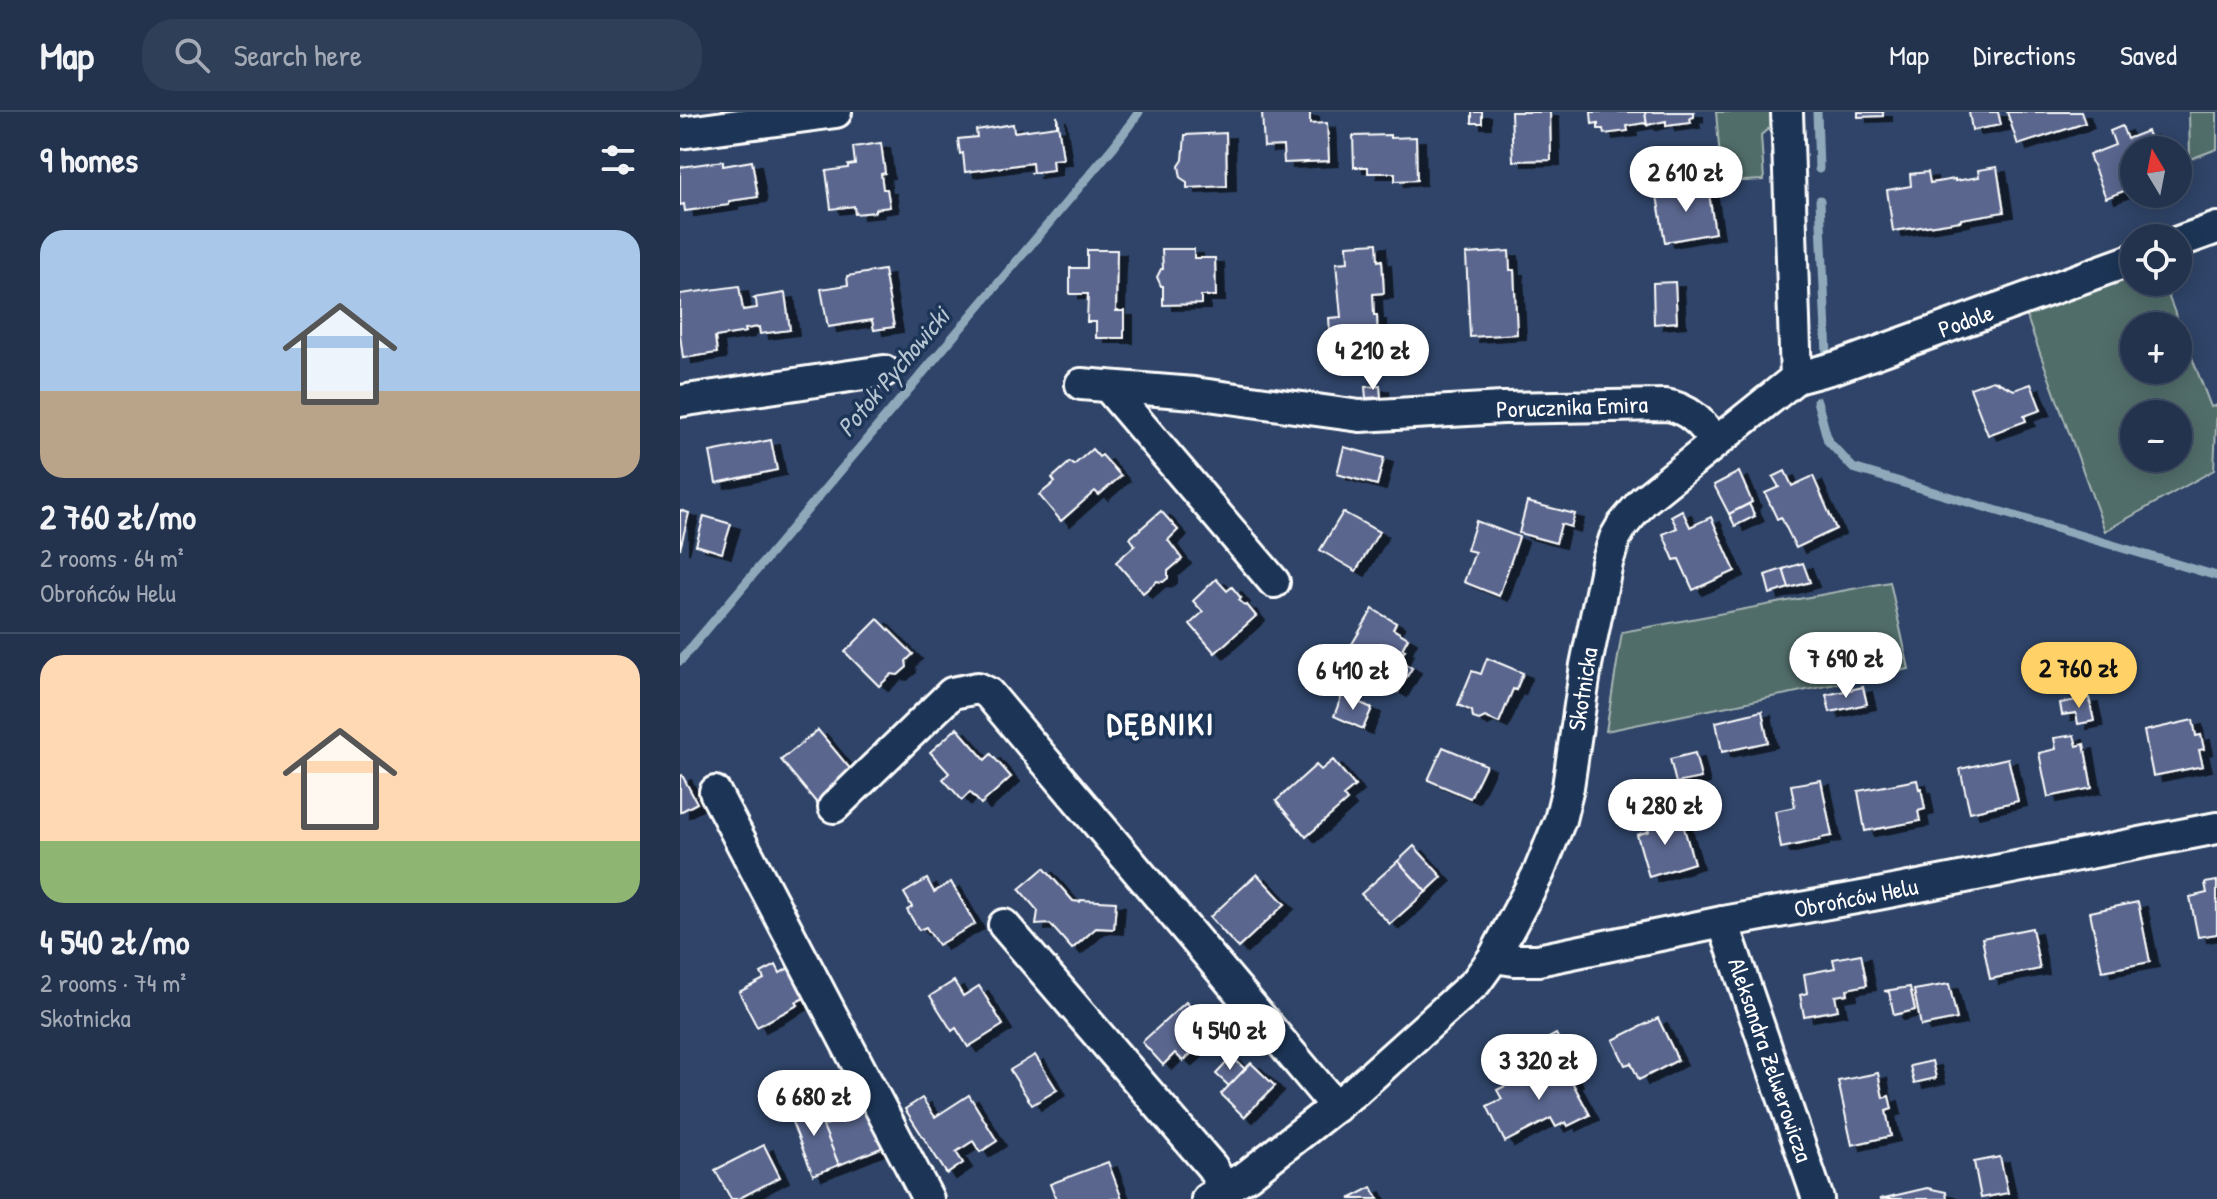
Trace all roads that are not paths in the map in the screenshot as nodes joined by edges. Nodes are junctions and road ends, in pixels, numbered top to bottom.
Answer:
1 (836, 112) edge
2 (1787, 112) edge
3 (680, 133) edge
4 (2217, 228) edge
5 (2192, 237) edge
6 (2120, 264) edge
7 (884, 371) dead end
8 (1796, 378) junction
9 (680, 401) edge
10 (1716, 441) junction
11 (1274, 582) dead end
12 (715, 792) dead end
13 (834, 807) dead end
14 (2217, 828) edge
15 (1723, 922) junction
16 (1004, 925) dead end
17 (1494, 957) junction
18 (1336, 1107) junction
19 (1215, 1194) edge
20 (928, 1199) edge
21 (1818, 1199) edge

1 - 3 street
2 - 8 street
4 - 5 street
6 - 8 street, Podole
7 - 9 street
8 - 10 street, Skotnicka
10 - 11 street, Porucznika Emira
10 - 17 street, Skotnicka
12 - 20 street
13 - 18 street
14 - 15 street, Obrońców Helu
15 - 17 street, Obrońców Helu
15 - 21 street, Aleksandra Zelwerowicza
16 - 19 street
17 - 18 street, Skotnicka
18 - 19 street, Skotnicka

